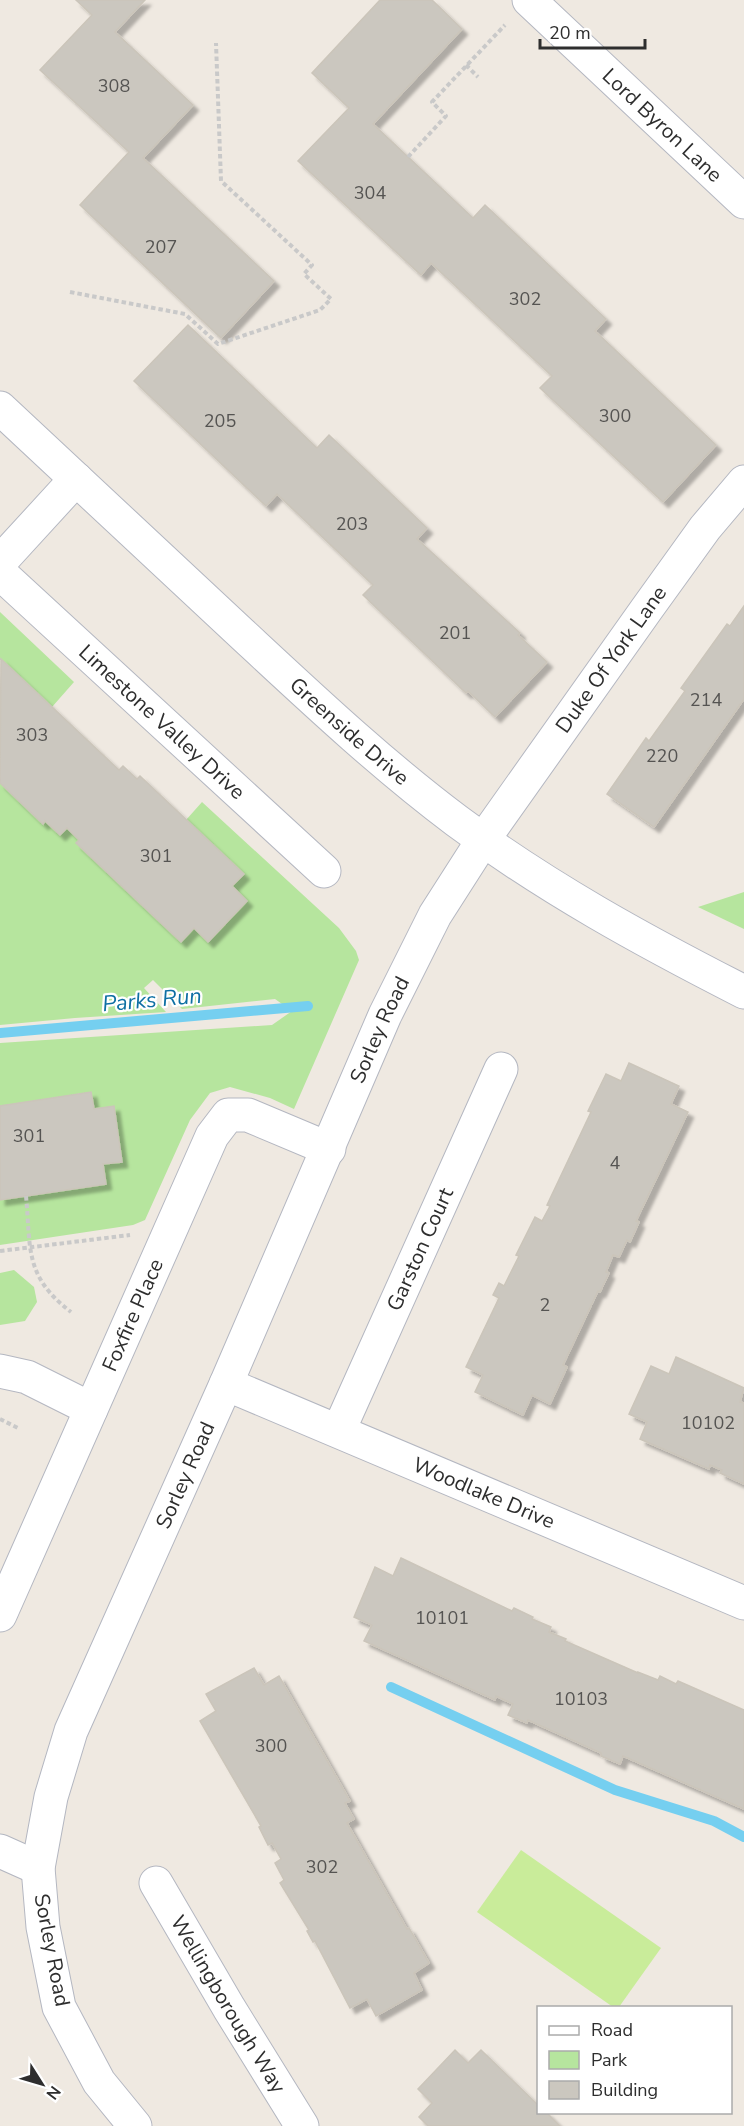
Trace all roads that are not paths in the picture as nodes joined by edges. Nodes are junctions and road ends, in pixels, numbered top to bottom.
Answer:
1 (521, 8) edge
2 (744, 202) edge
3 (0, 408) edge
4 (76, 479) junction
5 (744, 482) edge
6 (0, 562) edge
7 (0, 573) edge
8 (483, 840) junction
9 (324, 871) dead end
10 (744, 992) edge
11 (501, 1069) dead end
12 (329, 1149) junction
13 (0, 1371) edge
14 (226, 1384) junction
15 (91, 1409) junction
16 (339, 1431) junction
17 (744, 1604) edge
18 (0, 1615) edge
19 (0, 1851) edge
20 (38, 1868) junction
21 (156, 1882) dead end
22 (135, 2126) edge
23 (302, 2126) edge

1 - 2 street, Lord Byron Lane
3 - 4 street, Greenside Drive
4 - 6 street
4 - 8 street, Greenside Drive
5 - 8 street, Duke Of York Lane
7 - 9 street, Limestone Valley Drive
8 - 10 street, Greenside Drive
8 - 12 street, Sorley Road
11 - 16 street, Garston Court
12 - 14 street, Sorley Road
12 - 15 street, Foxfire Place
13 - 15 street
14 - 16 street, Woodlake Drive
14 - 20 street, Sorley Road
15 - 18 street, Foxfire Place
16 - 17 street, Woodlake Drive
19 - 20 street
20 - 22 street, Sorley Road
21 - 23 street, Wellingborough Way

